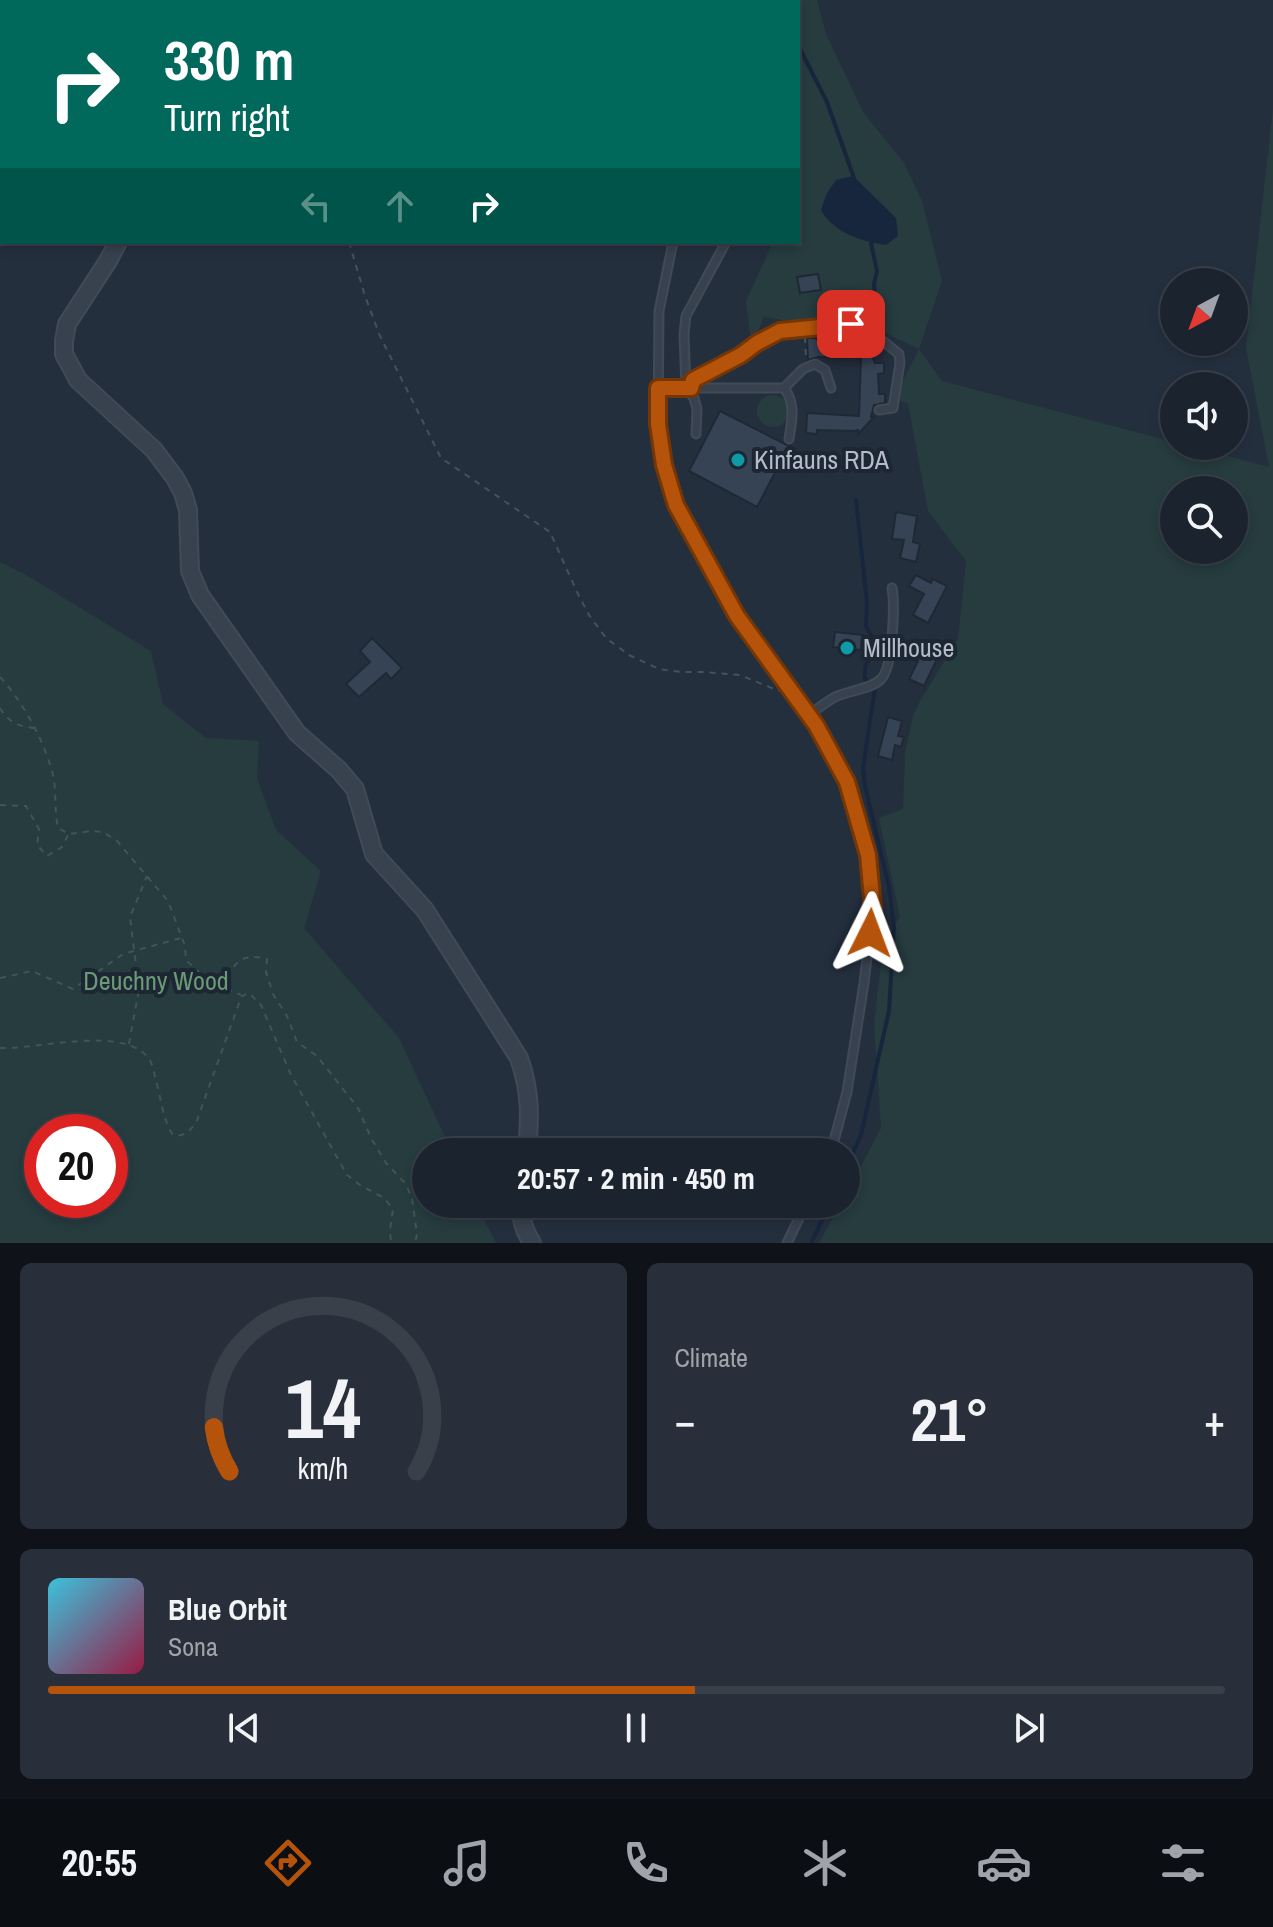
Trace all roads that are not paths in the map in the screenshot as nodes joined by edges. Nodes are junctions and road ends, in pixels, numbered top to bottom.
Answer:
1 (117, 244) edge
2 (673, 244) edge
3 (725, 244) edge
4 (658, 388) junction
5 (688, 388) junction
6 (784, 388) junction
7 (831, 388) dead end
8 (879, 410) dead end
9 (696, 434) dead end
10 (789, 439) dead end
11 (892, 588) dead end
12 (809, 715) junction
13 (528, 1138) edge
14 (835, 1138) edge
15 (522, 1218) edge
16 (799, 1218) edge
17 (532, 1243) edge
18 (787, 1243) edge

1 - 13 street
2 - 4 lane
3 - 5 lane
4 - 5 lane
4 - 12 lane
5 - 6 lane
5 - 8 lane
5 - 9 lane
6 - 7 lane
6 - 10 lane
11 - 12 lane
12 - 14 lane
15 - 17 street
16 - 18 lane

